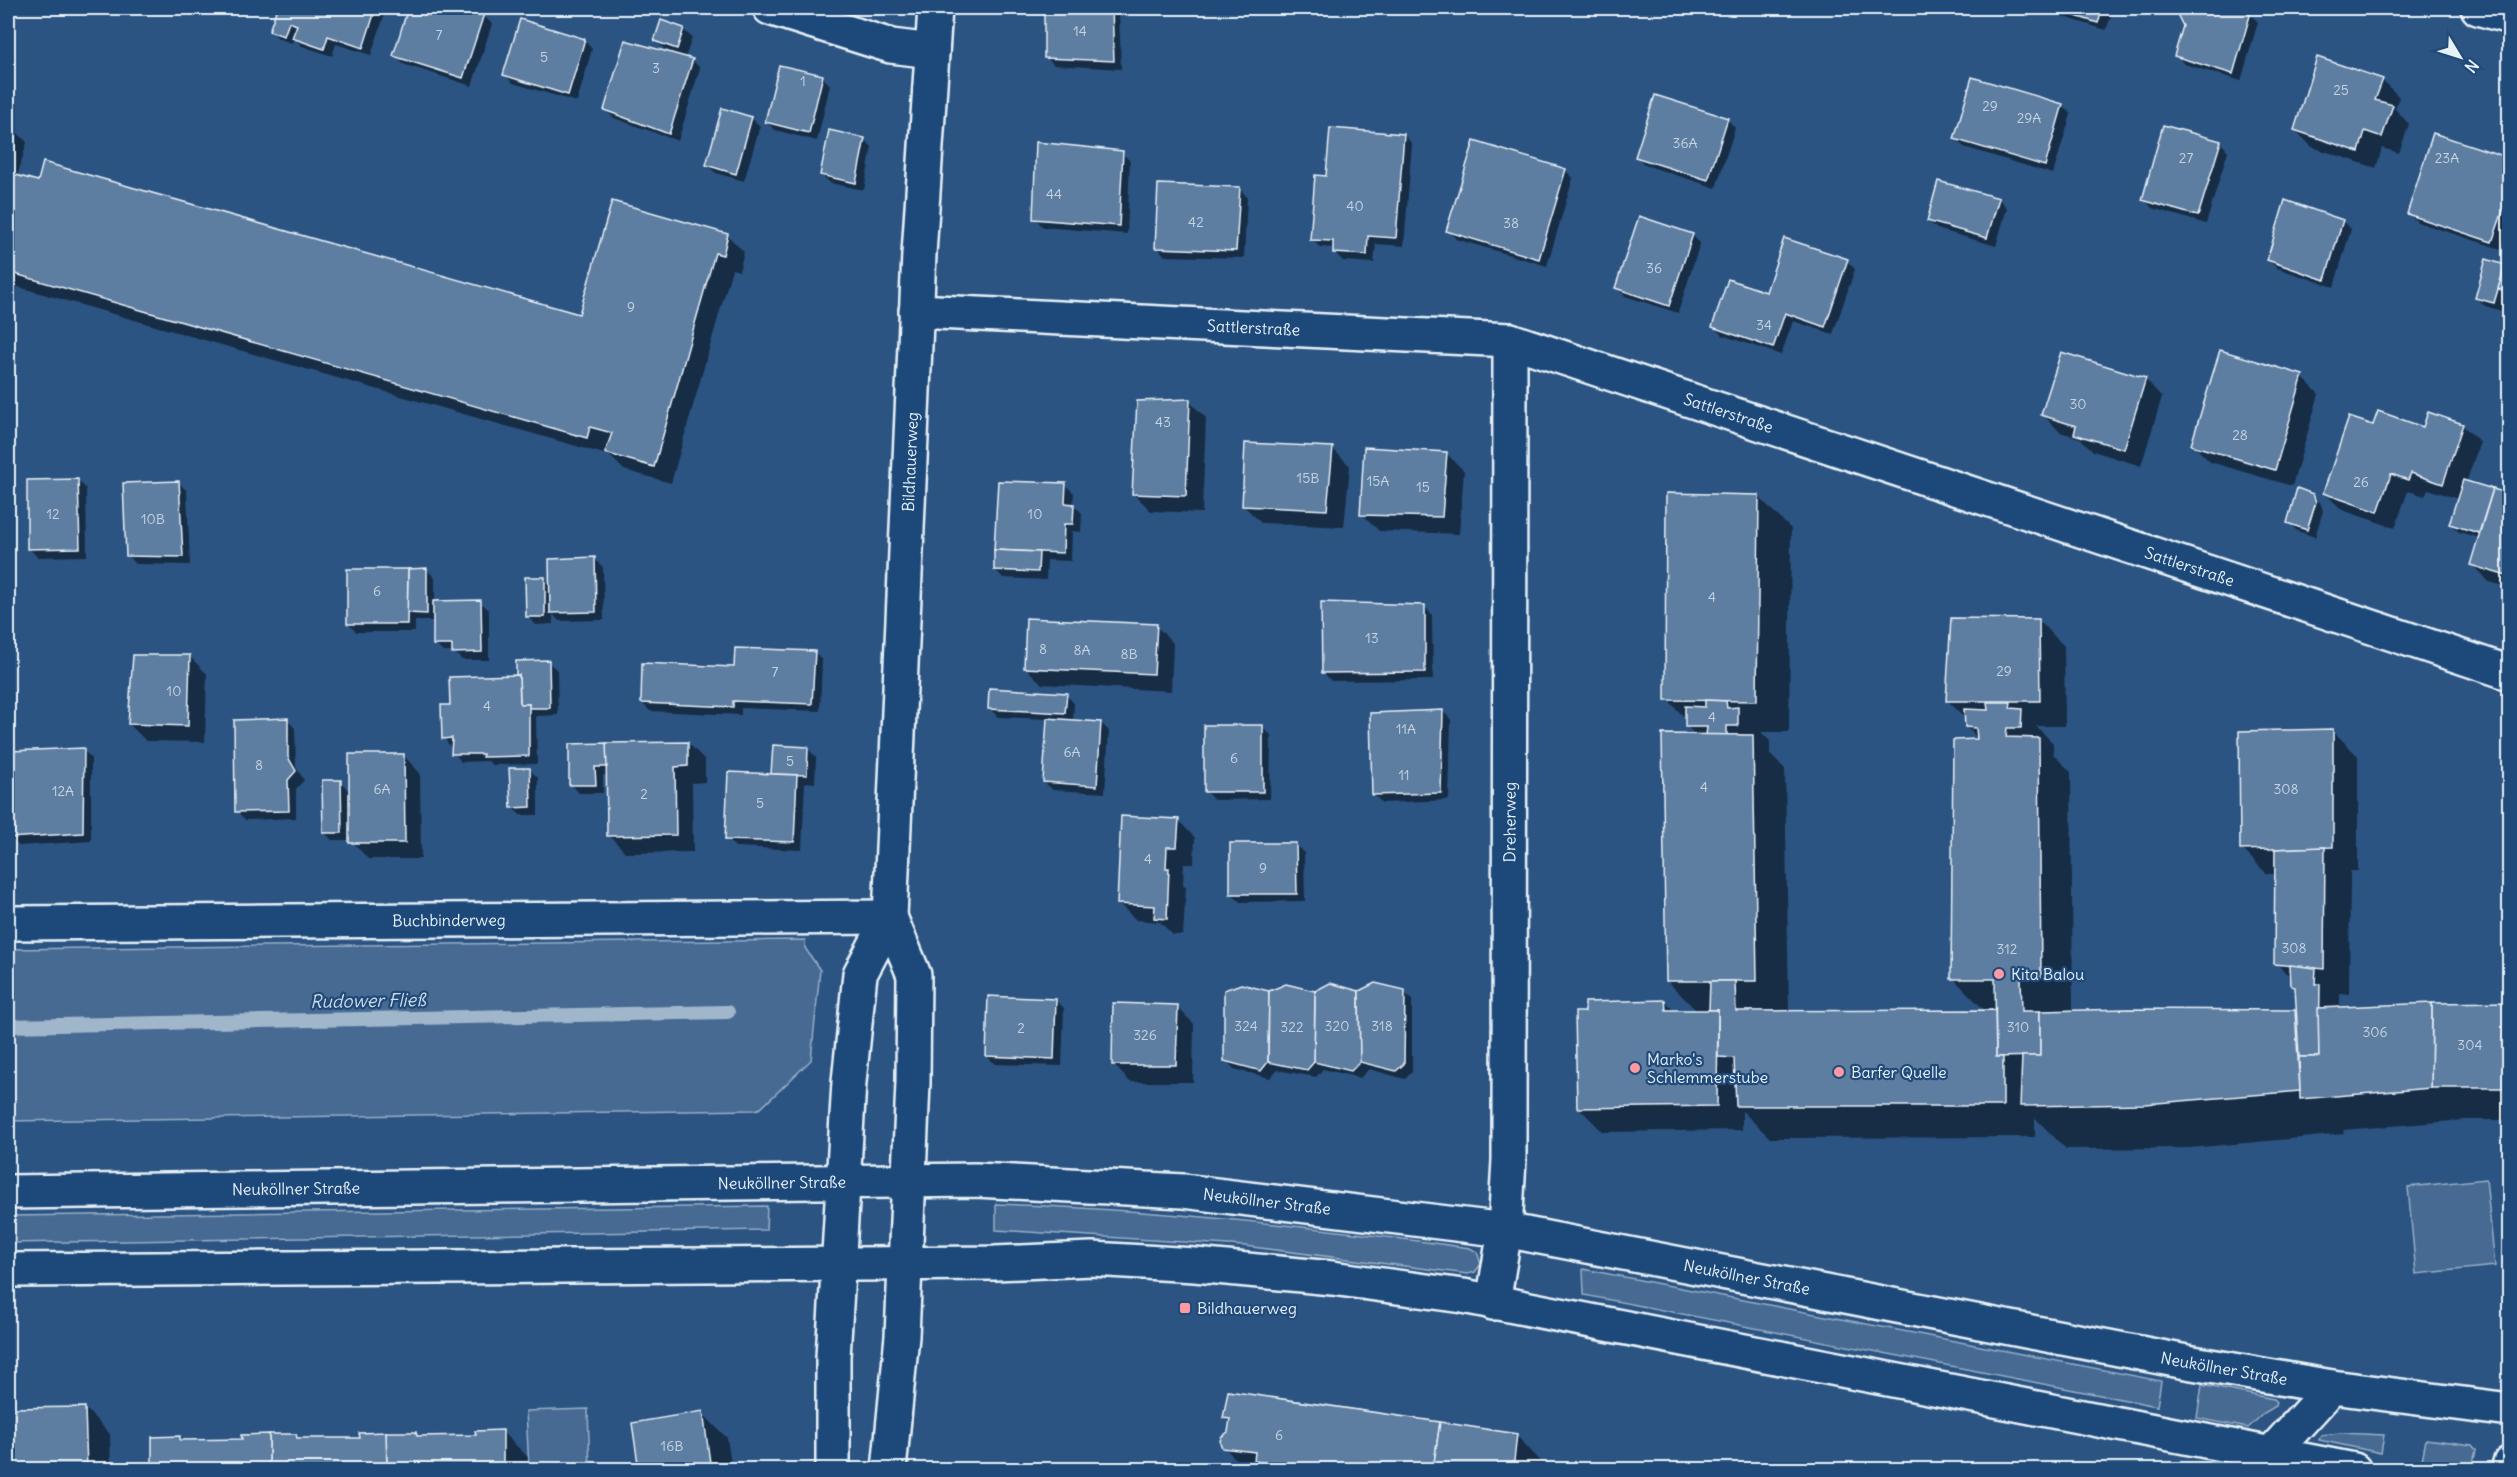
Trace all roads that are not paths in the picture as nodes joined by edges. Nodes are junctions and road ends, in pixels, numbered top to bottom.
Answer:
1 (770, 8) edge
2 (935, 8) edge
3 (2478, 8) edge
4 (2510, 17) edge
5 (932, 51) junction
6 (916, 311) junction
7 (1510, 340) junction
8 (2510, 673) edge
9 (890, 917) junction
10 (8, 923) edge
11 (844, 1181) junction
12 (909, 1181) junction
13 (8, 1192) edge
14 (1505, 1230) junction
15 (905, 1263) junction
16 (838, 1264) junction
17 (8, 1270) edge
18 (1493, 1303) junction
19 (2332, 1387) junction
20 (2510, 1410) edge
21 (2262, 1462) edge
22 (2510, 1463) edge
23 (833, 1470) edge
24 (889, 1470) edge
25 (2354, 1470) edge
26 (2508, 1470) edge

1 - 5 street
2 - 5 street, Bildhauerweg
3 - 4 street
5 - 6 street, Bildhauerweg
6 - 7 street, Sattlerstraße
6 - 9 street, Bildhauerweg
7 - 8 street, Sattlerstraße
7 - 14 street, Dreherweg
9 - 10 street, Buchbinderweg
9 - 11 street, Bildhauerweg
9 - 12 street, Bildhauerweg
11 - 12 street, Neuköllner Straße
11 - 13 street, Neuköllner Straße
11 - 16 street, Bildhauerweg
12 - 14 street, Neuköllner Straße
12 - 15 street, Bildhauerweg
14 - 18 street, Dreherweg
14 - 19 street, Neuköllner Straße
15 - 16 street
15 - 18 street
15 - 24 street, Bildhauerweg
16 - 17 street
16 - 23 street, Bildhauerweg
18 - 21 street
19 - 20 street, Neuköllner Straße
19 - 21 street
21 - 25 street
22 - 26 street

